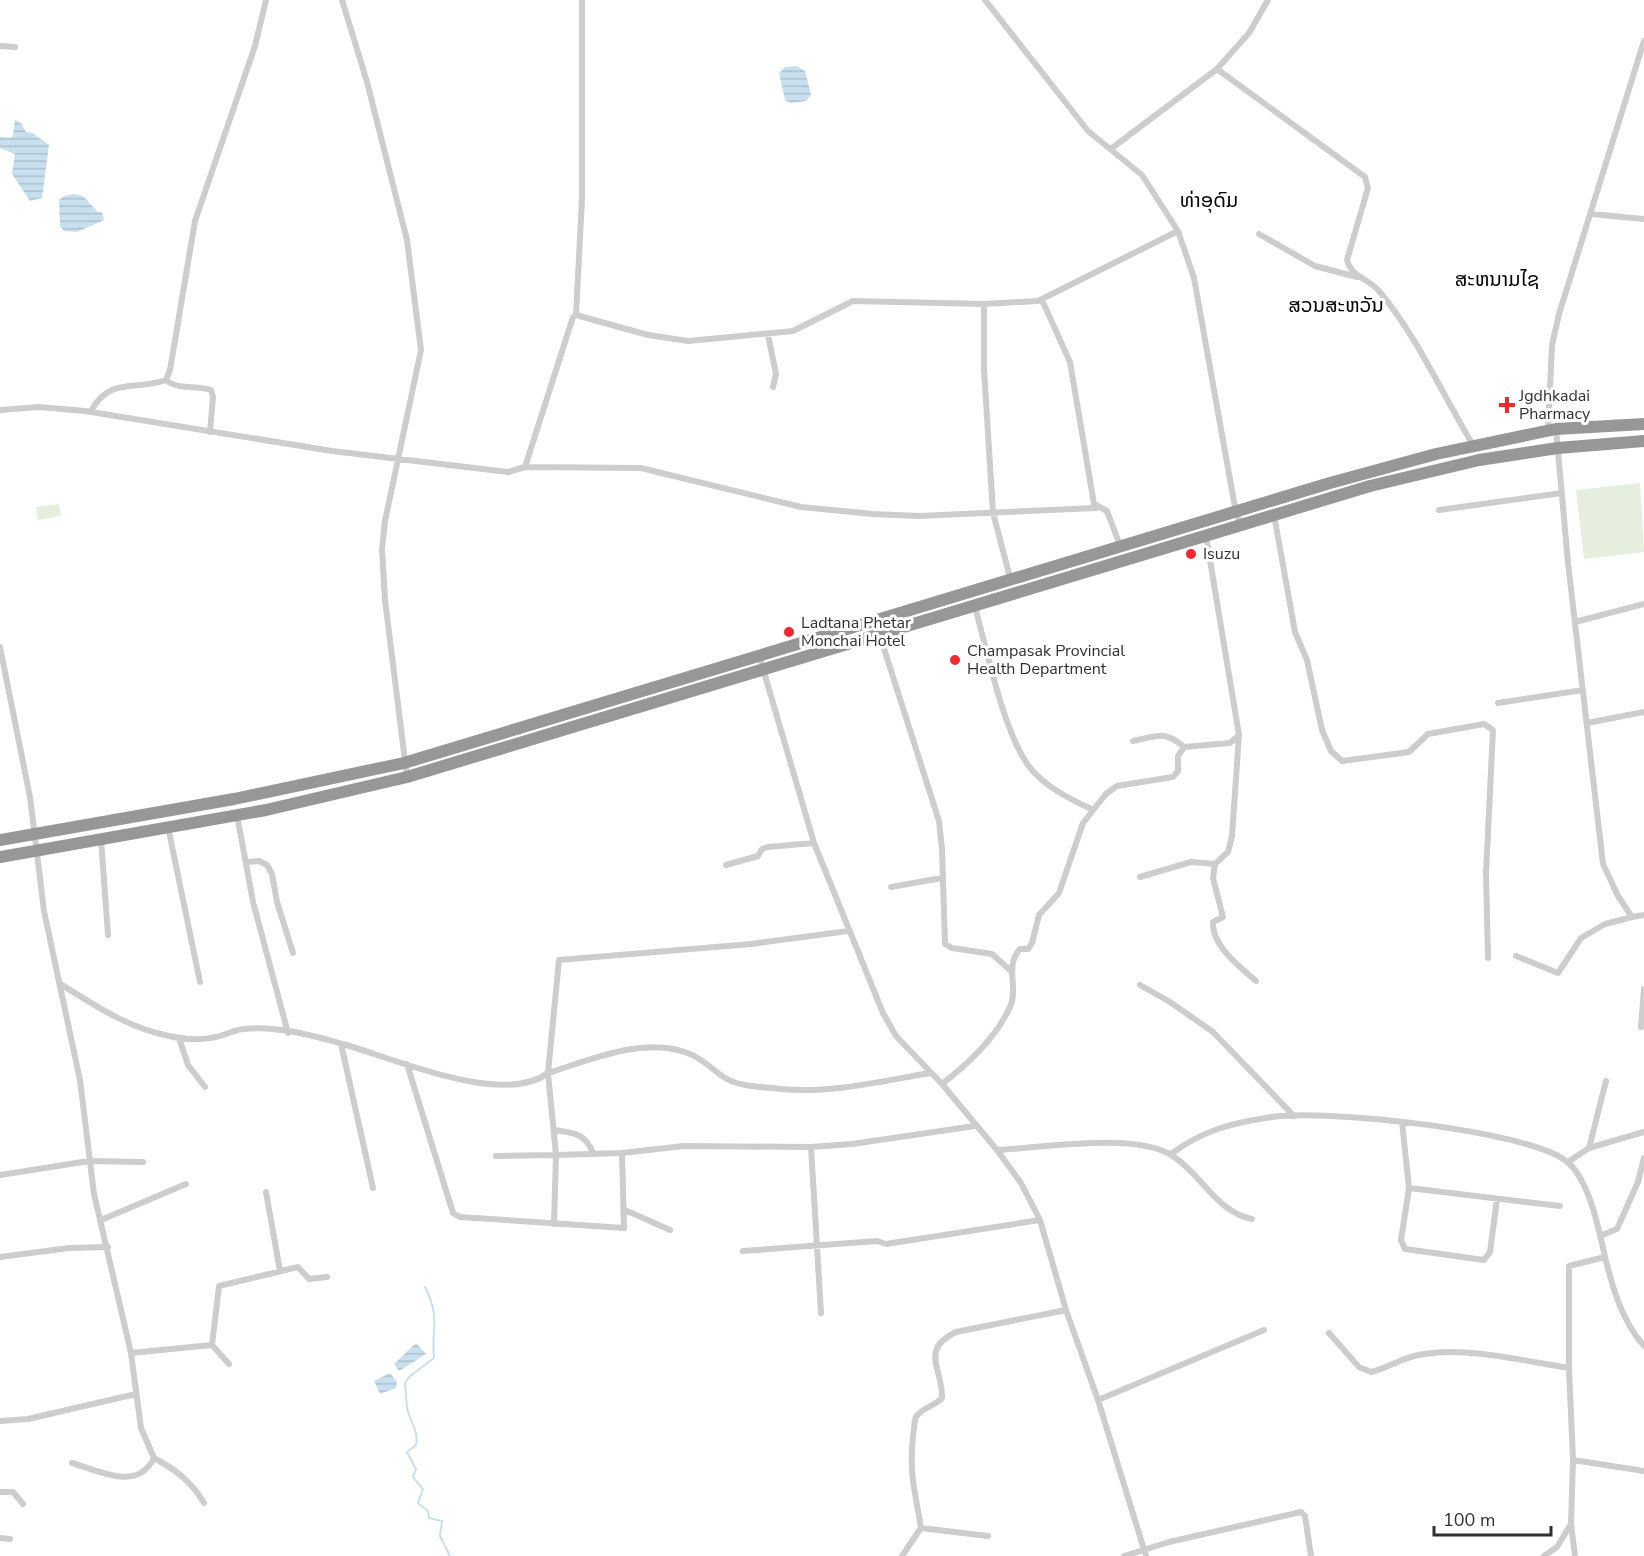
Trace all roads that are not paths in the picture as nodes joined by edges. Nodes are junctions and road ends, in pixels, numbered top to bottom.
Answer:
1 (266, 0) edge
2 (342, 0) edge
3 (582, 0) edge
4 (985, 0) edge
5 (1268, 0) edge
6 (1644, 41) edge
7 (0, 46) edge
8 (15, 47) dead end
9 (1217, 69) junction
10 (1112, 148) junction
11 (1591, 214) junction
12 (1644, 219) edge
13 (1178, 231) junction
14 (1260, 234) dead end
15 (1358, 278) junction
16 (1042, 300) junction
17 (984, 304) junction
18 (576, 315) junction
19 (768, 335) junction
20 (166, 380) junction
21 (773, 387) dead end
22 (0, 410) edge
23 (91, 411) junction
24 (1644, 424) edge
25 (1552, 430) junction
26 (210, 432) junction
27 (1644, 441) edge
28 (1473, 445) junction
29 (1558, 448) junction
30 (399, 460) junction
31 (525, 467) junction
32 (1562, 493) junction
33 (1096, 508) junction
34 (1439, 510) dead end
35 (993, 513) junction
36 (1274, 514) junction
37 (1238, 518) junction
38 (1205, 535) junction
39 (1120, 546) junction
40 (1125, 560) junction
41 (1012, 581) junction
42 (1644, 604) edge
43 (975, 607) junction
44 (1575, 622) junction
45 (880, 636) junction
46 (0, 647) edge
47 (759, 654) junction
48 (763, 670) junction
49 (1583, 690) junction
50 (1498, 703) dead end
51 (1644, 712) edge
52 (1587, 723) junction
53 (1239, 735) junction
54 (1133, 741) dead end
55 (1184, 747) junction
56 (404, 763) junction
57 (407, 777) junction
58 (264, 794) junction
59 (266, 810) junction
60 (1093, 810) junction
61 (237, 815) junction
62 (168, 827) junction
63 (35, 833) junction
64 (101, 839) junction
65 (0, 840) edge
66 (814, 843) junction
67 (37, 850) junction
68 (0, 856) edge
69 (247, 862) junction
70 (1215, 864) junction
71 (726, 865) dead end
72 (1140, 877) dead end
73 (942, 878) junction
74 (891, 886) dead end
75 (1644, 915) edge
76 (1632, 917) junction
77 (848, 931) junction
78 (108, 935) dead end
79 (294, 953) dead end
80 (1516, 956) dead end
81 (1488, 958) dead end
82 (1011, 971) junction
83 (1256, 981) dead end
84 (201, 982) dead end
85 (60, 983) junction
86 (1140, 985) dead end
87 (1644, 988) edge
88 (1641, 1027) dead end
89 (288, 1033) junction
90 (179, 1038) junction
91 (341, 1044) junction
92 (407, 1064) junction
93 (548, 1073) junction
94 (930, 1073) junction
95 (1606, 1081) dead end
96 (942, 1084) junction
97 (205, 1088) dead end
98 (1294, 1116) junction
99 (1402, 1122) junction
100 (975, 1126) junction
101 (555, 1130) junction
102 (1644, 1132) edge
103 (810, 1147) junction
104 (1589, 1148) junction
105 (997, 1150) junction
106 (593, 1153) junction
107 (622, 1153) junction
108 (1171, 1154) junction
109 (556, 1155) junction
110 (496, 1156) dead end
111 (1644, 1158) edge
112 (89, 1161) junction
113 (143, 1162) dead end
114 (1568, 1162) junction
115 (0, 1175) edge
116 (186, 1184) dead end
117 (373, 1188) dead end
118 (1409, 1188) junction
119 (266, 1192) dead end
120 (1497, 1199) junction
121 (1560, 1206) dead end
122 (625, 1210) junction
123 (1252, 1219) dead end
124 (101, 1220) junction
125 (1040, 1220) junction
126 (554, 1224) junction
127 (670, 1230) dead end
128 (1600, 1236) junction
129 (815, 1244) junction
130 (108, 1247) junction
131 (743, 1251) dead end
132 (0, 1257) edge
133 (1605, 1257) junction
134 (280, 1271) junction
135 (327, 1277) dead end
136 (1066, 1310) junction
137 (820, 1313) dead end
138 (1264, 1330) dead end
139 (1329, 1333) dead end
140 (212, 1345) junction
141 (1644, 1346) edge
142 (131, 1353) junction
143 (230, 1365) dead end
144 (1569, 1368) junction
145 (136, 1394) junction
146 (1098, 1400) junction
147 (0, 1420) edge
148 (154, 1458) junction
149 (1573, 1460) junction
150 (72, 1463) dead end
151 (1644, 1471) edge
152 (0, 1492) edge
153 (204, 1503) dead end
154 (23, 1504) dead end
155 (1570, 1524) junction
156 (921, 1528) junction
157 (988, 1536) dead end
158 (0, 1538) edge
159 (10, 1539) dead end
160 (1144, 1548) junction
161 (902, 1556) edge
162 (1124, 1556) edge
163 (1146, 1556) edge
164 (1311, 1556) edge
165 (1544, 1556) edge
166 (1575, 1556) edge

1 - 20 street
2 - 30 street
3 - 18 street
4 - 10 street
5 - 9 street
6 - 11 street
7 - 8 street
9 - 10 street
9 - 15 street
10 - 13 street
11 - 12 street
11 - 25 street
13 - 16 street
13 - 37 street
14 - 15 street
15 - 28 street
16 - 17 street
16 - 33 street
17 - 19 street
17 - 35 street
18 - 19 street
18 - 31 street
19 - 21 street
20 - 23 street
20 - 26 street
22 - 23 street
23 - 26 street
24 - 25 highway
25 - 28 highway
25 - 29 street
26 - 30 street
27 - 29 highway
28 - 37 highway
29 - 32 street
29 - 36 highway
30 - 31 street
30 - 56 street
31 - 35 street
32 - 34 street
32 - 44 street
33 - 35 street
33 - 39 street
35 - 41 street
36 - 37 highway
36 - 81 street
37 - 38 highway
37 - 39 highway
38 - 40 highway
38 - 53 street
39 - 40 street
39 - 41 highway
40 - 43 highway
41 - 47 highway
42 - 44 street
43 - 45 highway
43 - 60 street
44 - 49 street
45 - 48 highway
45 - 73 street
46 - 63 street
47 - 48 street
47 - 56 highway
48 - 57 highway
48 - 66 street
49 - 50 street
49 - 52 street
51 - 52 street
52 - 76 street
53 - 55 street
53 - 70 street
54 - 55 street
55 - 60 street
56 - 57 street
56 - 58 highway
57 - 59 highway
58 - 59 highway
58 - 63 highway
59 - 61 highway
60 - 82 street
61 - 62 highway
61 - 69 street
62 - 64 highway
62 - 84 street
63 - 65 highway
63 - 67 street
64 - 67 highway
64 - 78 street
66 - 71 street
66 - 77 street
67 - 68 highway
67 - 85 street
69 - 79 street
69 - 89 street
70 - 72 street
70 - 83 street
73 - 74 street
73 - 82 street
75 - 76 street
76 - 80 street
77 - 93 street
77 - 94 street
82 - 96 street
85 - 90 street
85 - 112 street
86 - 98 street
87 - 88 street
89 - 90 street
89 - 91 street
90 - 97 street
91 - 92 street
91 - 117 street
92 - 93 street
92 - 126 street
93 - 94 street
93 - 101 street
94 - 96 street
95 - 104 street
96 - 100 street
98 - 99 street
98 - 108 street
99 - 114 street
99 - 118 street
100 - 103 street
100 - 105 street
101 - 106 street
101 - 109 street
102 - 104 street
103 - 107 street
103 - 129 street
104 - 114 street
105 - 108 street
105 - 125 street
106 - 107 street
106 - 109 street
107 - 122 street
108 - 123 street
109 - 110 street
109 - 126 street
111 - 128 street
112 - 113 street
112 - 115 street
112 - 124 street
114 - 128 street
116 - 124 street
118 - 120 street
118 - 120 street
119 - 134 street
120 - 121 street
122 - 126 street
122 - 127 street
124 - 130 street
125 - 129 street
125 - 136 street
128 - 133 street
129 - 131 street
129 - 137 street
130 - 132 street
130 - 142 street
133 - 141 street
133 - 144 street
134 - 135 street
134 - 140 street
136 - 146 street
136 - 156 street
138 - 146 street
139 - 144 street
140 - 142 street
140 - 143 street
142 - 145 street
144 - 149 street
145 - 147 street
145 - 148 street
146 - 160 street
148 - 150 street
148 - 153 street
149 - 151 street
149 - 155 street
152 - 154 street
155 - 165 street
155 - 166 street
156 - 157 street
156 - 161 street
158 - 159 street
160 - 162 street
160 - 163 street
160 - 164 street

